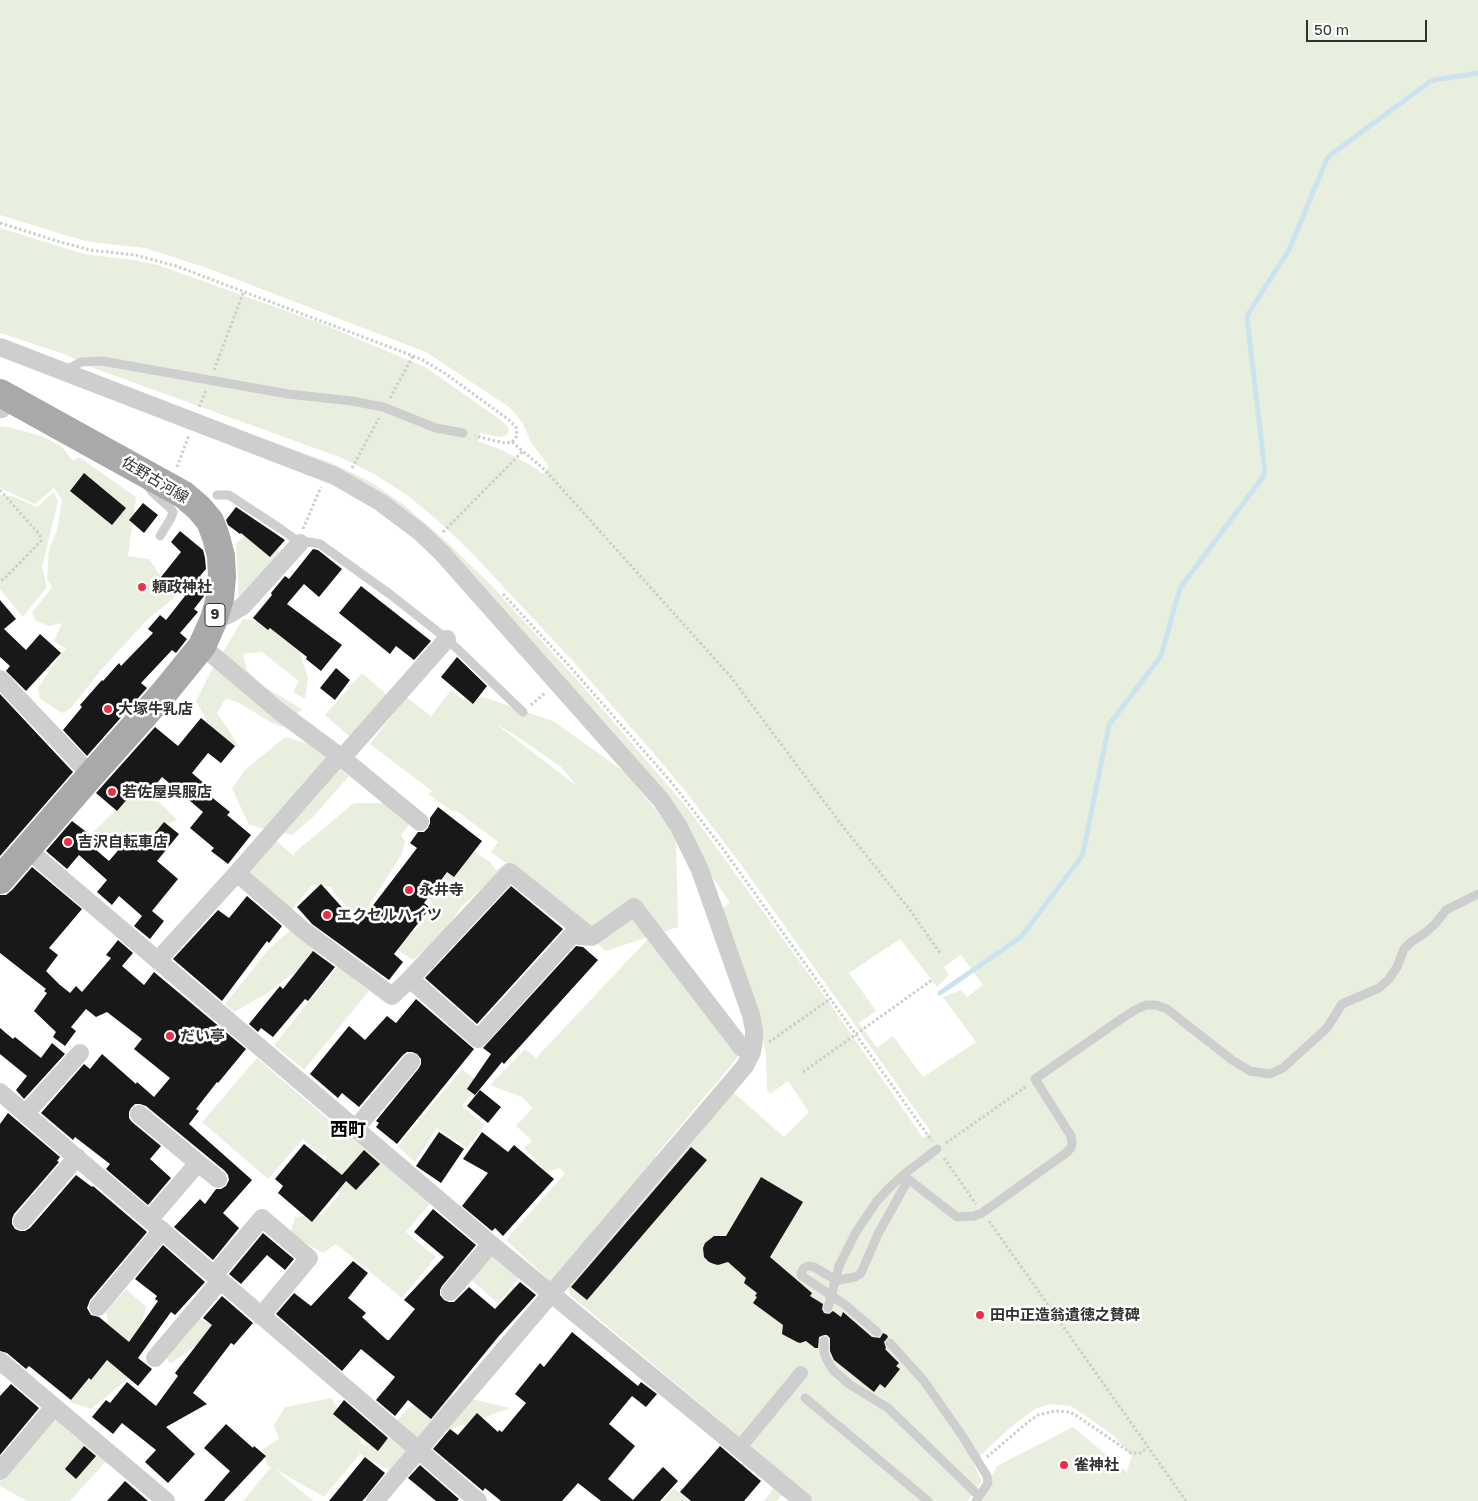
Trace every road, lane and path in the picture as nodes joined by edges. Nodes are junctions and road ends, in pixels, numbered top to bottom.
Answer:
1 (0, 223) edge
2 (244, 291) junction
3 (0, 347) edge
4 (65, 371) junction
5 (210, 381) junction
6 (4, 407) edge
7 (198, 410) dead end
8 (192, 428) dead end
9 (462, 433) joint
10 (512, 442) junction
11 (523, 451) junction
12 (176, 469) dead end
13 (146, 473) junction
14 (325, 479) dead end
15 (0, 490) edge
16 (217, 495) dead end
17 (442, 532) dead end
18 (160, 536) dead end
19 (301, 537) junction
20 (0, 581) edge
21 (214, 619) junction
22 (447, 639) junction
23 (202, 646) junction
24 (0, 678) edge
25 (552, 687) dead end
26 (523, 712) joint
27 (342, 758) junction
28 (91, 775) junction
29 (420, 822) dead end
30 (27, 849) junction
31 (237, 873) junction
32 (0, 880) edge
33 (1478, 894) edge
34 (592, 937) junction
35 (940, 953) dead end
36 (158, 960) junction
37 (410, 979) junction
38 (932, 980) dead end
39 (830, 999) dead end
40 (769, 1042) dead end
41 (752, 1052) junction
42 (80, 1053) dead end
43 (411, 1062) dead end
44 (802, 1072) dead end
45 (1036, 1080) junction
46 (3, 1101) edge
47 (26, 1113) junction
48 (139, 1114) dead end
49 (356, 1128) junction
50 (937, 1149) joint
51 (77, 1157) junction
52 (198, 1163) junction
53 (905, 1178) junction
54 (218, 1179) dead end
55 (22, 1220) dead end
56 (156, 1225) junction
57 (491, 1244) junction
58 (217, 1278) junction
59 (450, 1292) dead end
60 (552, 1292) junction
61 (98, 1307) dead end
62 (828, 1308) dead end
63 (261, 1316) junction
64 (877, 1332) dead end
65 (824, 1341) dead end
66 (890, 1343) dead end
67 (155, 1358) dead end
68 (0, 1361) edge
69 (801, 1374) dead end
70 (805, 1398) dead end
71 (54, 1407) junction
72 (740, 1448) junction
73 (1148, 1448) dead end
74 (418, 1450) junction
75 (979, 1464) junction
76 (0, 1471) edge
77 (977, 1499) edge
78 (166, 1501) edge
79 (375, 1501) edge
80 (478, 1501) edge
81 (804, 1501) edge
82 (928, 1501) edge

1 - 2 path
2 - 5 path
2 - 10 path
3 - 4 street
4 - 5 lane
4 - 41 street
5 - 7 path
5 - 9 lane
6 - 13 main road, 佐野古河線 / 9
8 - 12 path
9 - 10 path
10 - 11 path
11 - 17 path
11 - 35 path
13 - 18 lane
13 - 21 main road, 佐野古河線 / 9
14 - 19 path
15 - 20 path
16 - 19 lane
19 - 21 street
19 - 22 lane
21 - 23 main road, 佐野古河線 / 9
22 - 26 lane
22 - 27 street
23 - 27 street
23 - 28 main road, 佐野古河線 / 9
24 - 28 street
25 - 26 path
27 - 29 street
27 - 31 street
28 - 30 main road, 佐野古河線 / 9
30 - 32 main road, 佐野古河線 / 9
30 - 36 street
31 - 36 street
31 - 37 street
33 - 45 lane
34 - 37 street
34 - 37 street
34 - 41 street
36 - 49 street
38 - 44 path
39 - 40 path
41 - 60 street
42 - 47 street
43 - 49 street
45 - 50 path
45 - 53 lane
46 - 47 street
47 - 51 street
48 - 52 street
49 - 57 street
50 - 53 lane
51 - 55 street
51 - 56 street
52 - 54 street
52 - 56 street
53 - 62 lane, bridge
53 - 64 lane
56 - 58 street
56 - 61 street
57 - 59 street
57 - 60 street
58 - 63 street
58 - 63 street
58 - 67 street
60 - 72 street
60 - 74 street
63 - 74 street
65 - 77 lane
66 - 75 lane
68 - 71 street
69 - 72 street
70 - 82 lane
71 - 76 street
71 - 78 street
72 - 81 street
73 - 75 path
74 - 79 street
74 - 80 street
75 - 77 lane

